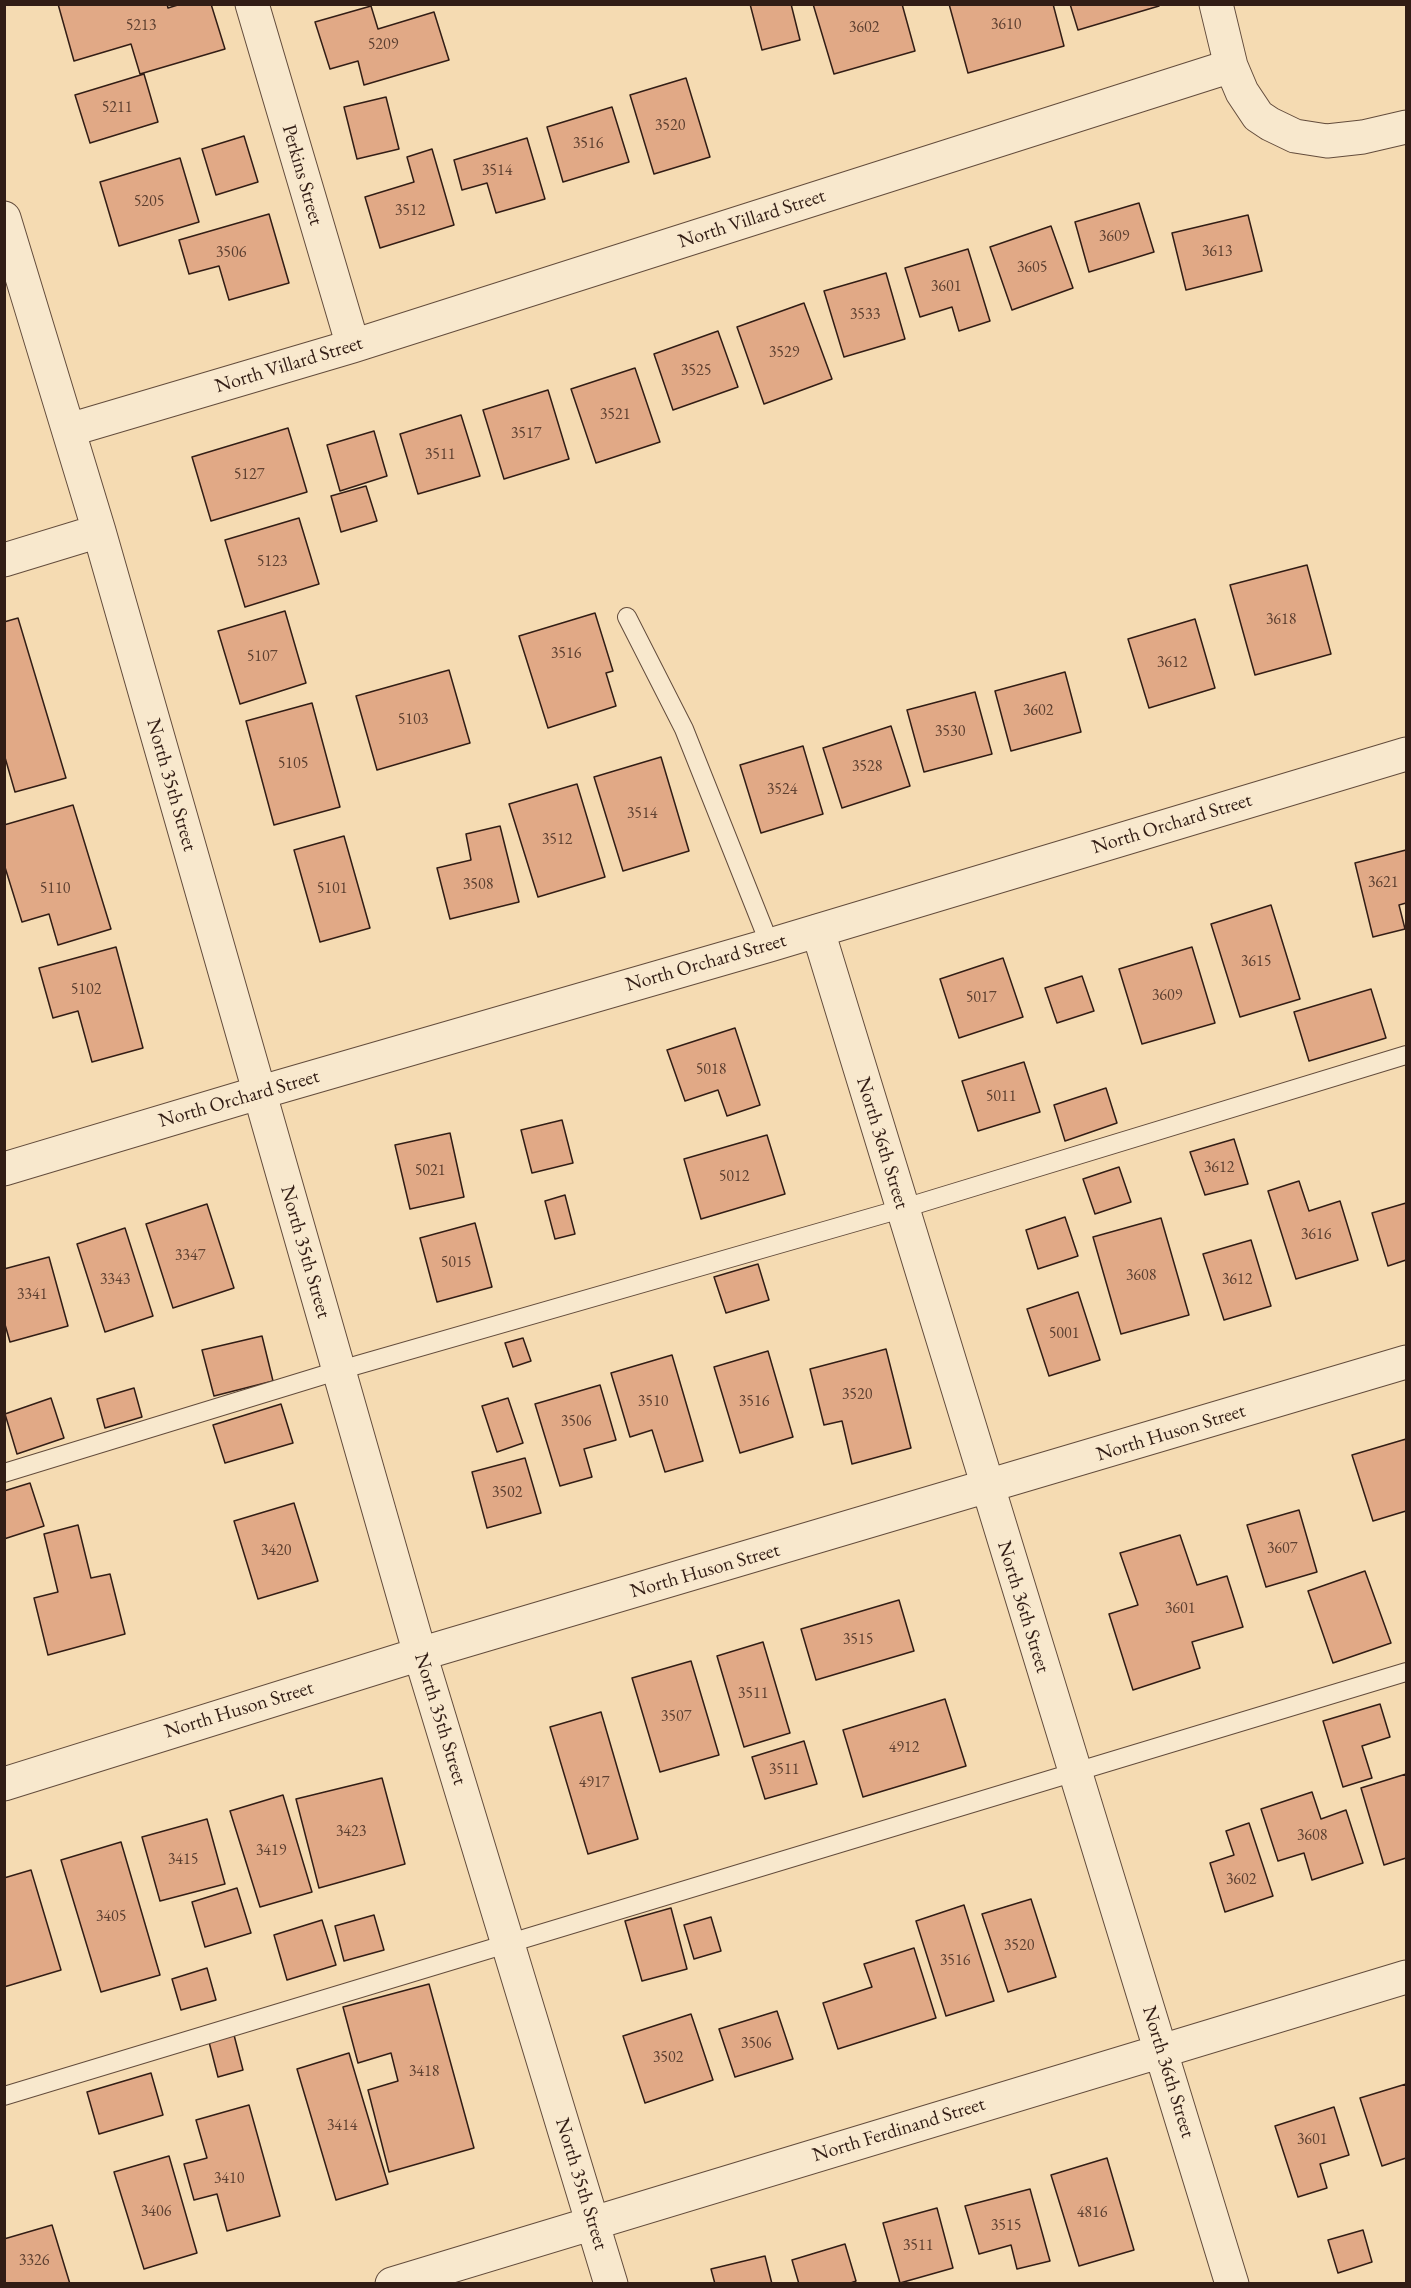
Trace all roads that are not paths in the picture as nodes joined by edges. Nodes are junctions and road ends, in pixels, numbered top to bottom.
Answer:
1 (252, 4) edge
2 (1216, 4) edge
3 (1231, 66) junction
4 (1407, 127) edge
5 (4, 218) edge
6 (353, 346) junction
7 (69, 430) junction
8 (99, 531) junction
9 (4, 560) edge
10 (627, 616) dead end
11 (1407, 754) edge
12 (818, 931) junction
13 (770, 945) junction
14 (1407, 1055) edge
15 (258, 1093) junction
16 (4, 1169) edge
17 (901, 1209) junction
18 (1407, 1362) edge
19 (340, 1370) junction
20 (4, 1473) edge
21 (986, 1488) junction
22 (420, 1654) junction
23 (1407, 1672) edge
24 (1075, 1773) junction
25 (4, 1784) edge
26 (507, 1942) junction
27 (1407, 1977) edge
28 (1162, 2051) junction
29 (4, 2096) edge
30 (593, 2222) junction
31 (392, 2283) edge
32 (611, 2283) edge
33 (1232, 2283) edge

1 - 6 street, Perkins Street
2 - 3 street
3 - 4 street
3 - 6 street, North Villard Street
5 - 7 street, North 35th Street
6 - 7 street, North Villard Street
7 - 8 street, North 35th Street
8 - 9 street
8 - 15 street, North 35th Street
10 - 13 lane
11 - 12 street, North Orchard Street
12 - 13 street, North Orchard Street
12 - 17 street, North 36th Street
13 - 15 street, North Orchard Street
14 - 17 lane
15 - 16 street, North Orchard Street
15 - 19 street, North 35th Street
17 - 19 lane
17 - 21 street, North 36th Street
18 - 21 street, North Huson Street
19 - 20 lane
19 - 22 street, North 35th Street
21 - 22 street, North Huson Street
21 - 24 street, North 36th Street
22 - 25 street, North Huson Street
22 - 26 street, North 35th Street
23 - 24 lane
24 - 26 lane
24 - 28 street, North 36th Street
26 - 29 lane
26 - 30 street, North 35th Street
27 - 28 street, North Ferdinand Street
28 - 30 street, North Ferdinand Street
28 - 33 street, North 36th Street
30 - 31 street, North Ferdinand Street
30 - 32 street, North 35th Street

